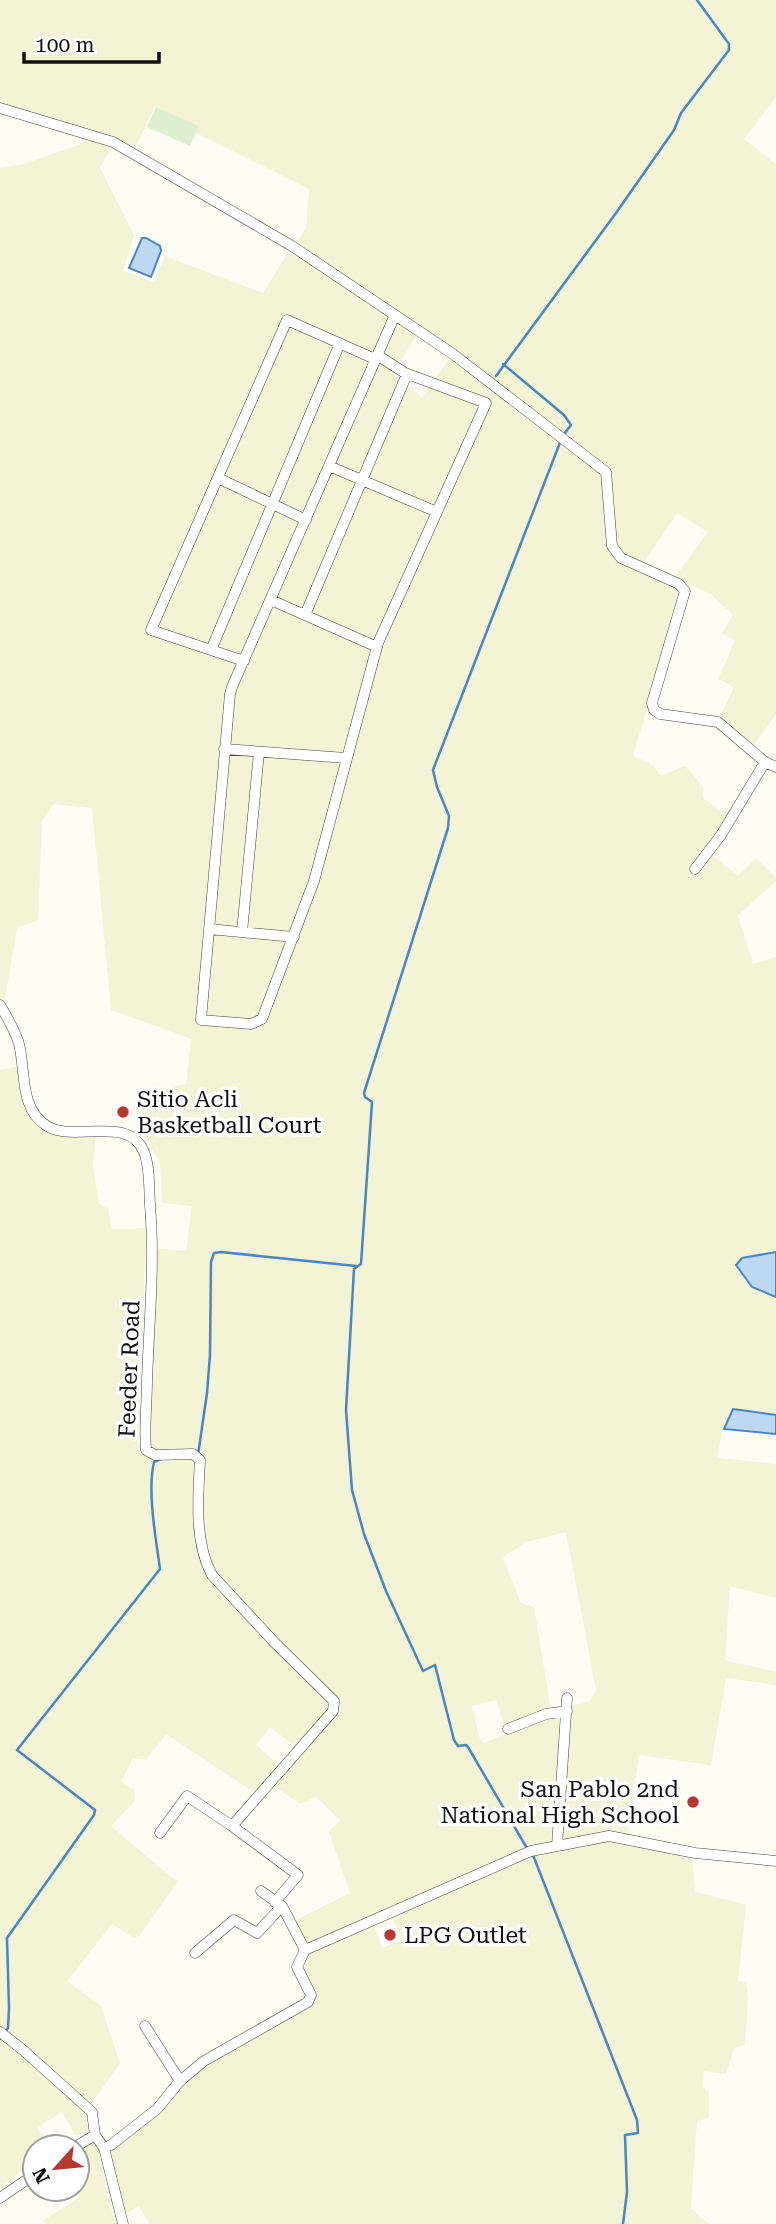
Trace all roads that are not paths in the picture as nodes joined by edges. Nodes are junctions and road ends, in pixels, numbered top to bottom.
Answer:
1 (0, 108) edge
2 (395, 314) junction
3 (340, 343) junction
4 (376, 357) junction
5 (407, 374) junction
6 (329, 466) junction
7 (218, 478) junction
8 (362, 480) junction
9 (272, 504) junction
10 (437, 512) junction
11 (306, 520) junction
12 (271, 600) junction
13 (305, 615) junction
14 (377, 647) junction
15 (211, 650) junction
16 (244, 661) junction
17 (224, 749) junction
18 (259, 751) junction
19 (346, 758) junction
20 (765, 762) junction
21 (776, 767) edge
22 (695, 869) dead end
23 (209, 929) junction
24 (242, 932) junction
25 (295, 937) junction
26 (0, 1006) edge
27 (567, 1698) dead end
28 (567, 1711) junction
29 (508, 1729) dead end
30 (232, 1826) junction
31 (160, 1833) dead end
32 (556, 1846) junction
33 (776, 1861) edge
34 (261, 1891) dead end
35 (278, 1904) junction
36 (305, 1950) junction
37 (195, 1953) dead end
38 (145, 2026) dead end
39 (3, 2034) edge
40 (180, 2081) junction
41 (95, 2135) junction
42 (91, 2137) edge
43 (104, 2148) junction
44 (21, 2184) edge
45 (0, 2197) edge
46 (122, 2224) edge

1 - 2 street
2 - 4 street
2 - 20 street
3 - 4 street
3 - 7 street
3 - 9 street
4 - 5 street
4 - 6 street
5 - 8 street
5 - 10 street
6 - 8 street
6 - 11 street
7 - 9 street
7 - 15 street
8 - 10 street
8 - 13 street
9 - 11 street
9 - 15 street
10 - 14 street
11 - 12 street
12 - 13 street
12 - 16 street
13 - 14 street
14 - 19 street
15 - 16 street
16 - 17 street
17 - 18 street
17 - 23 street
18 - 19 street
18 - 24 street
19 - 25 street
20 - 21 street
20 - 22 street
23 - 24 street
23 - 25 street
24 - 25 street
26 - 30 street, Feeder Road
27 - 28 street
28 - 29 street
28 - 32 street
30 - 31 street
30 - 35 street
32 - 33 street
32 - 36 street
34 - 35 street
35 - 36 street
35 - 37 street
36 - 40 street
38 - 40 street
39 - 41 street
40 - 43 street
41 - 42 street
41 - 43 street
43 - 46 street
44 - 45 street

